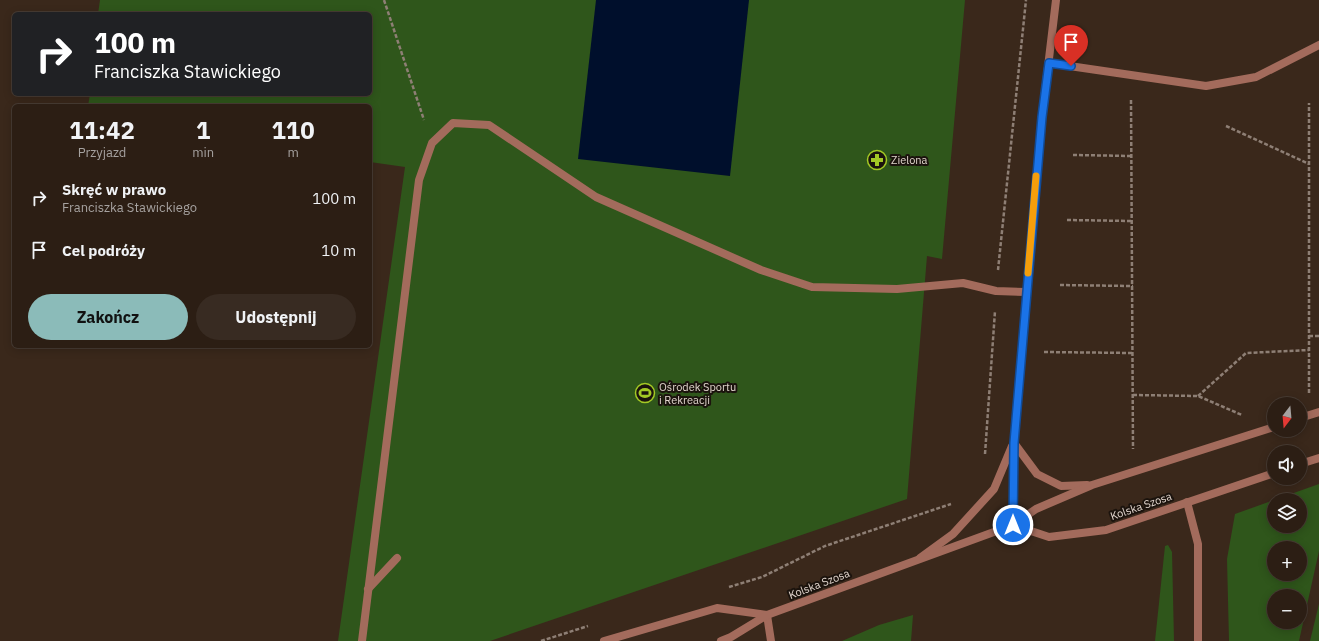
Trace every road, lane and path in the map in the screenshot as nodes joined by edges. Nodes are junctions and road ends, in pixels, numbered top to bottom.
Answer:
1 (384, 0) edge
2 (1026, 0) edge
3 (1056, 0) edge
4 (1319, 45) edge
5 (1049, 63) junction
6 (1131, 100) dead end
7 (1309, 103) dead end
8 (1226, 126) dead end
9 (432, 143) junction
10 (1073, 155) dead end
11 (1132, 156) junction
12 (1309, 164) junction
13 (1066, 220) dead end
14 (1132, 221) junction
15 (1060, 285) dead end
16 (1132, 286) junction
17 (996, 291) junction
18 (1026, 292) junction
19 (1309, 336) junction
20 (1319, 336) edge
21 (1309, 350) junction
22 (1044, 352) dead end
23 (1133, 353) junction
24 (1309, 394) dead end
25 (1133, 395) junction
26 (1198, 396) junction
27 (1319, 412) edge
28 (1242, 415) dead end
29 (1307, 416) edge
30 (1267, 429) edge
31 (1014, 443) junction
32 (1133, 451) dead end
33 (1319, 458) edge
34 (984, 461) dead end
35 (1307, 462) edge
36 (1267, 475) edge
37 (1092, 485) junction
38 (955, 502) dead end
39 (1188, 502) junction
40 (1013, 525) junction
41 (825, 546) dead end
42 (397, 558) dead end
43 (919, 558) junction
44 (368, 589) junction
45 (768, 615) junction
46 (362, 641) edge
47 (604, 641) edge
48 (721, 641) edge
49 (771, 641) edge
50 (1198, 641) edge

1 - 9 path
2 - 17 path
3 - 5 street
4 - 5 street
5 - 18 street
6 - 11 path
7 - 12 path
8 - 12 path
9 - 17 street
9 - 44 street
10 - 11 path
11 - 14 path
12 - 19 path
13 - 14 path
14 - 16 path
15 - 16 path
16 - 23 path
17 - 18 street
17 - 34 path
18 - 31 street
19 - 20 path
19 - 21 path
21 - 24 path
21 - 26 path
22 - 23 path
23 - 25 path
25 - 26 path
25 - 32 path
26 - 28 path
27 - 29 street
30 - 37 street, Kolska Szosa
31 - 37 street, Kolska Szosa
31 - 40 street
31 - 43 street
33 - 35 street
36 - 39 street, Kolska Szosa
37 - 40 street, Kolska Szosa
38 - 41 path
39 - 40 street, Kolska Szosa
39 - 50 street
40 - 43 street, Kolska Szosa
42 - 44 street
43 - 45 street, Kolska Szosa
44 - 46 street
45 - 47 street, Kolska Szosa
45 - 48 street, Kolska Szosa
45 - 49 street

